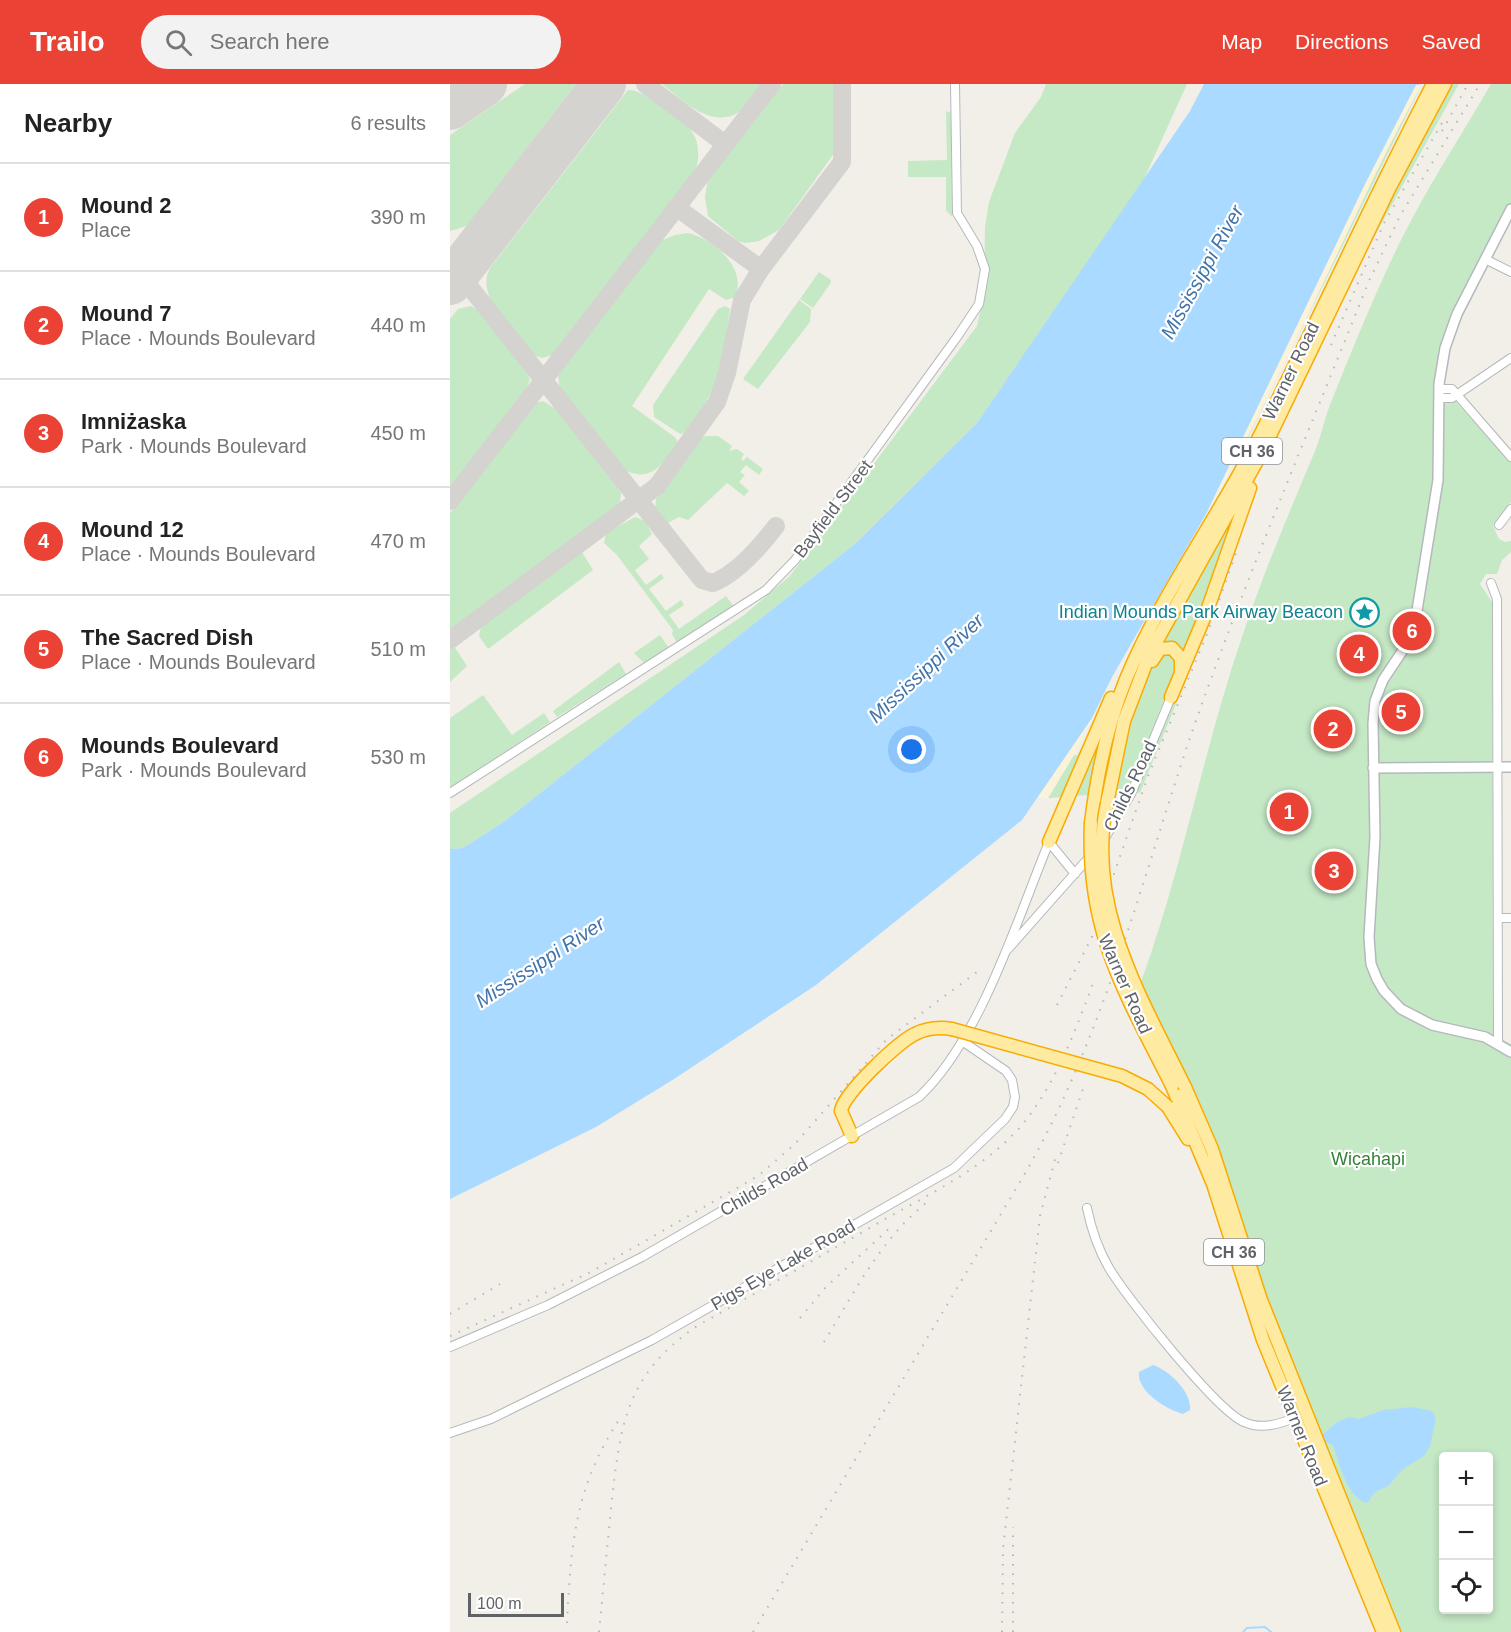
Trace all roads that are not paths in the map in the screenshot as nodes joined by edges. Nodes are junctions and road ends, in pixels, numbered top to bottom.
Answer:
1 (955, 84) edge
2 (1433, 84) edge
3 (1445, 84) edge
4 (1511, 209) edge
5 (1485, 259) junction
6 (1511, 272) edge
7 (1511, 358) edge
8 (1439, 394) junction
9 (1455, 394) junction
10 (1269, 439) junction
11 (1511, 457) edge
12 (1511, 509) edge
13 (1499, 525) dead end
14 (1491, 583) dead end
15 (1151, 627) junction
16 (1171, 697) junction
17 (1128, 708) junction
18 (1497, 767) junction
19 (1511, 767) edge
20 (1373, 768) junction
21 (450, 793) edge
22 (1049, 842) junction
23 (1075, 874) junction
24 (1498, 918) junction
25 (1511, 918) edge
26 (1007, 950) junction
27 (962, 1041) junction
28 (1498, 1044) junction
29 (1511, 1052) edge
30 (852, 1136) junction
31 (1213, 1184) junction
32 (1087, 1208) dead end
33 (450, 1347) edge
34 (1301, 1416) junction
35 (450, 1433) edge
36 (1383, 1632) edge
37 (1394, 1632) edge

1 - 21 street, Bayfield Street
2 - 15 highway, Warner Road / CH 36
3 - 10 highway, Warner Road / CH 36
4 - 5 street
5 - 6 street
5 - 8 street
7 - 9 street
8 - 9 street
8 - 20 street
9 - 11 street
10 - 16 highway
10 - 17 highway, Warner Road / CH 36
12 - 13 street
14 - 18 street
15 - 22 highway
15 - 31 highway, Warner Road / CH 36, bridge
16 - 17 highway
16 - 23 street, Childs Road
17 - 34 highway, Warner Road / CH 36, bridge
18 - 19 street
18 - 20 street
18 - 24 street
20 - 28 street
22 - 23 street
22 - 26 street, Childs Road
23 - 26 street, Childs Road
24 - 25 street
24 - 28 street
26 - 27 street, Childs Road
27 - 30 street, Childs Road
27 - 35 street, Pigs Eye Lake Road
28 - 29 street
30 - 31 highway, bridge
30 - 33 street, Childs Road
31 - 34 highway, Warner Road / CH 36
32 - 34 street
34 - 36 highway, Warner Road / CH 36
34 - 37 highway, Warner Road / CH 36

